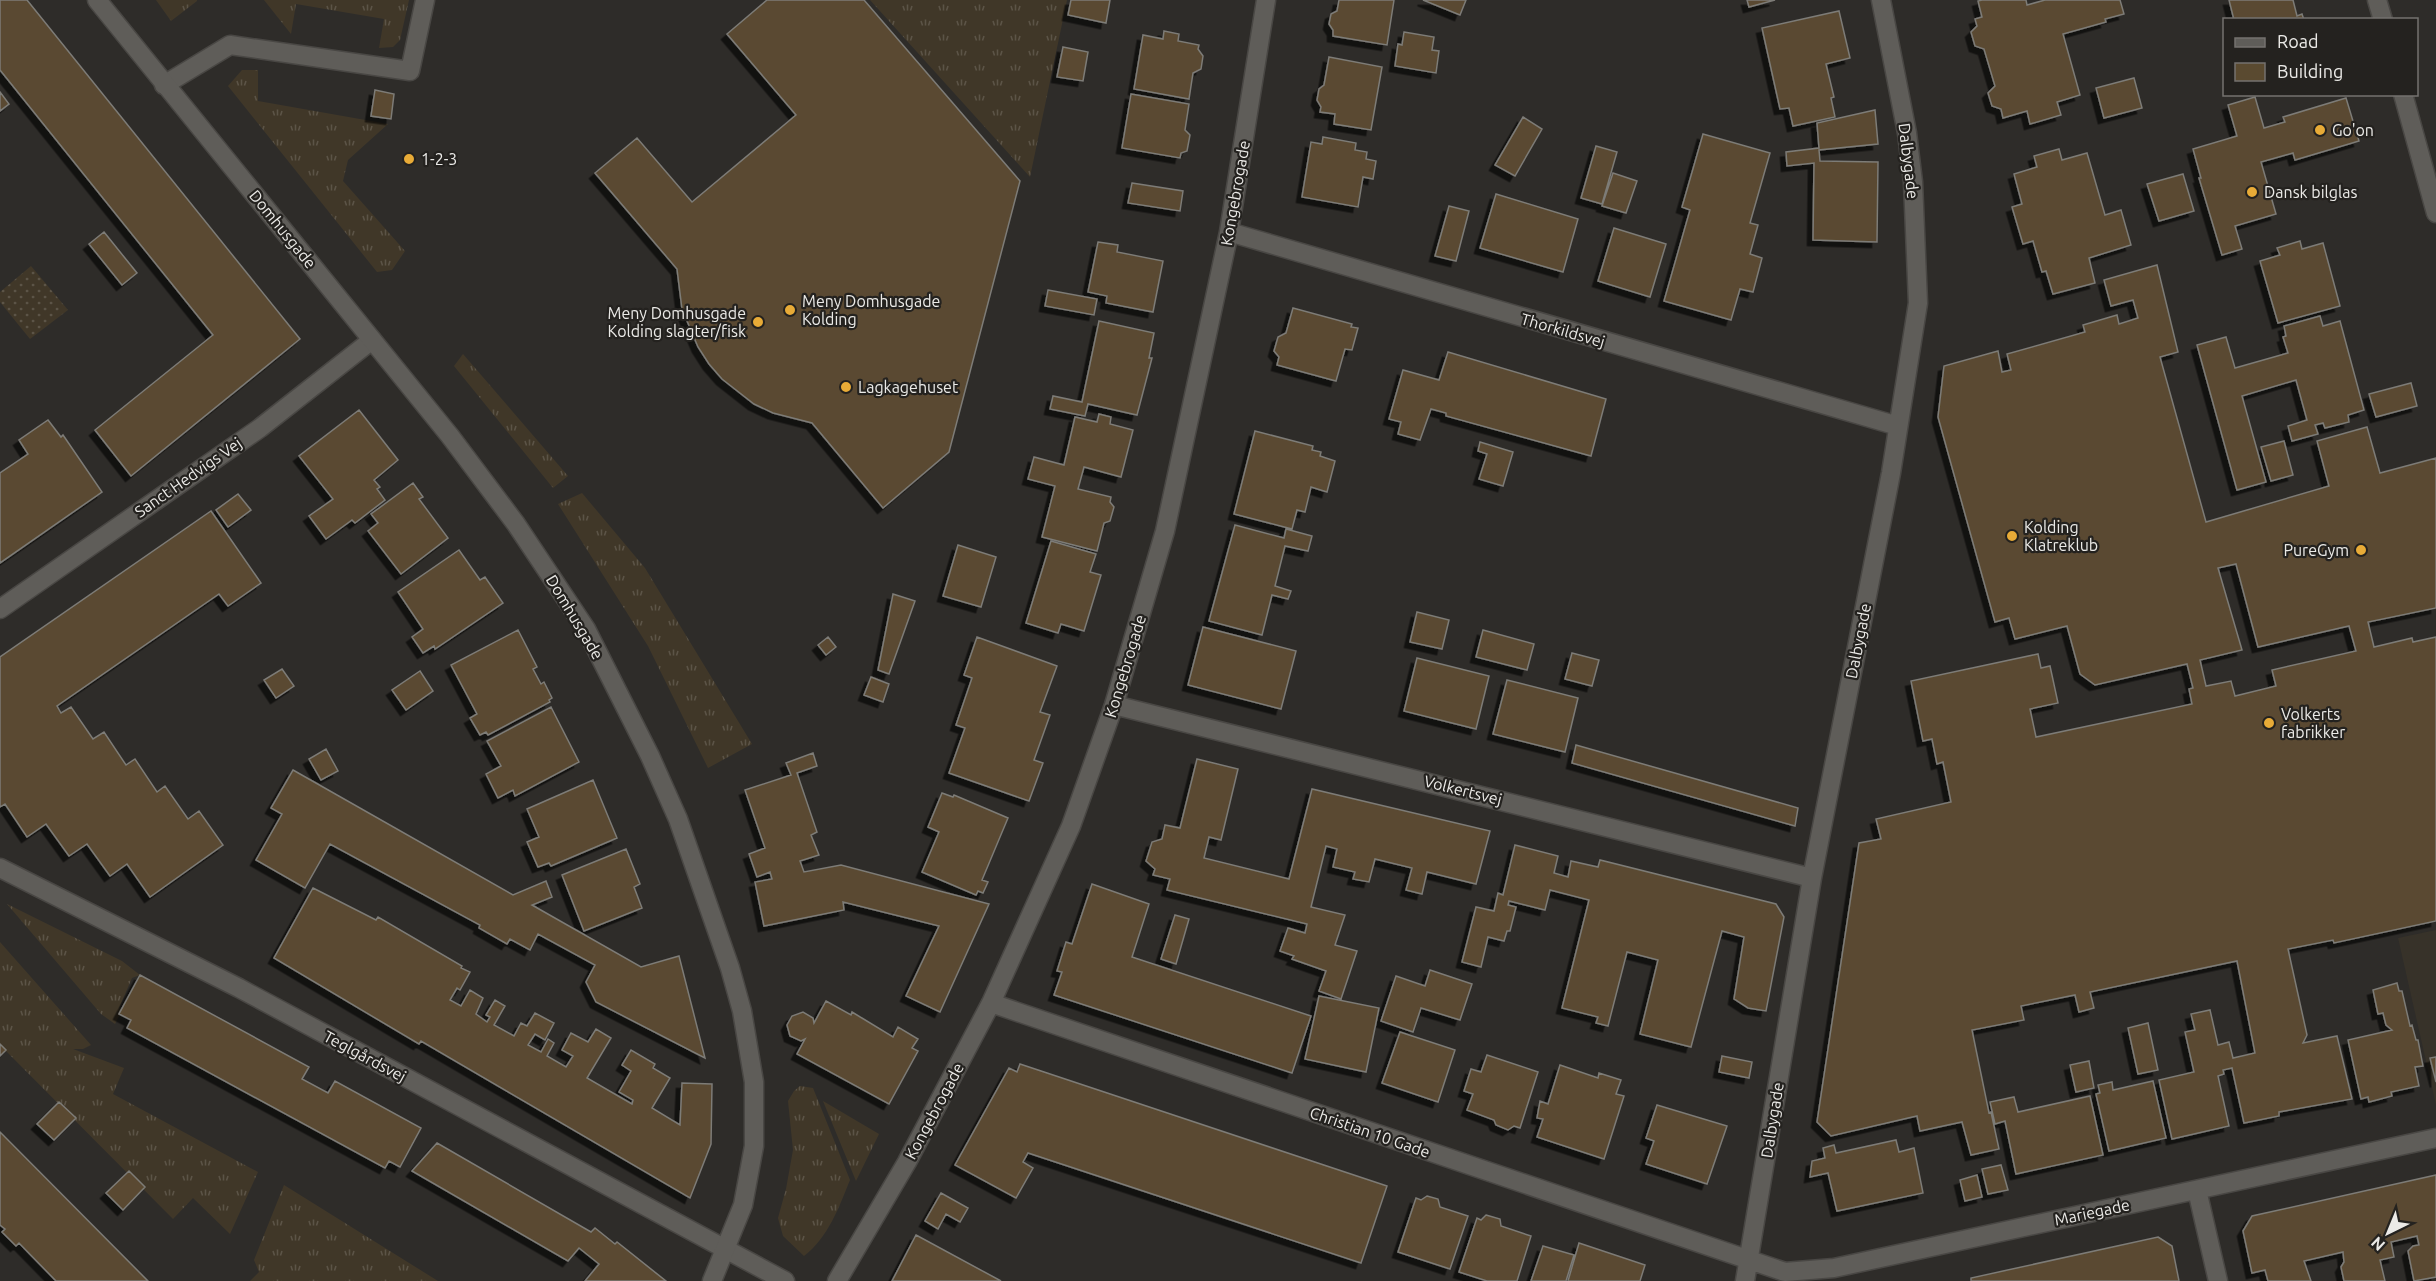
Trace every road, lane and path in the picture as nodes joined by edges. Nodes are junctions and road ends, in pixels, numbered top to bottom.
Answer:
1 (97, 0) edge
2 (425, 0) edge
3 (1266, 0) edge
4 (1881, 0) edge
5 (2377, 0) edge
6 (2382, 18) edge
7 (164, 85) junction
8 (2404, 96) edge
9 (2436, 213) edge
10 (1229, 232) junction
11 (372, 340) junction
12 (1898, 426) junction
13 (0, 609) edge
14 (1114, 705) junction
15 (0, 868) edge
16 (1812, 878) junction
17 (991, 1003) junction
18 (2436, 1138) edge
19 (2197, 1190) junction
20 (726, 1249) junction
21 (1749, 1261) junction
22 (712, 1281) edge
23 (785, 1281) edge
24 (837, 1281) edge
25 (1745, 1281) edge
26 (2218, 1281) edge

1 - 7 street, Domhusgade
2 - 7 street
3 - 10 street, Kongebrogade
4 - 12 street, Dalbygade
5 - 6 street
7 - 11 street, Domhusgade
8 - 9 street
10 - 12 street, Thorkildsvej
10 - 14 street, Kongebrogade
11 - 13 street, Sanct Hedvigs Vej
11 - 20 street, Domhusgade
12 - 16 street, Dalbygade
14 - 16 street, Volkertsvej
14 - 17 street, Kongebrogade
15 - 20 street, Teglgårdsvej
16 - 21 street, Dalbygade
17 - 21 street, Christian 10 Gade
17 - 24 street, Kongebrogade
18 - 19 street, Mariegade
19 - 21 street, Mariegade
19 - 26 street
20 - 22 street
20 - 23 street, Teglgårdsvej
21 - 25 street, Dalbygade

